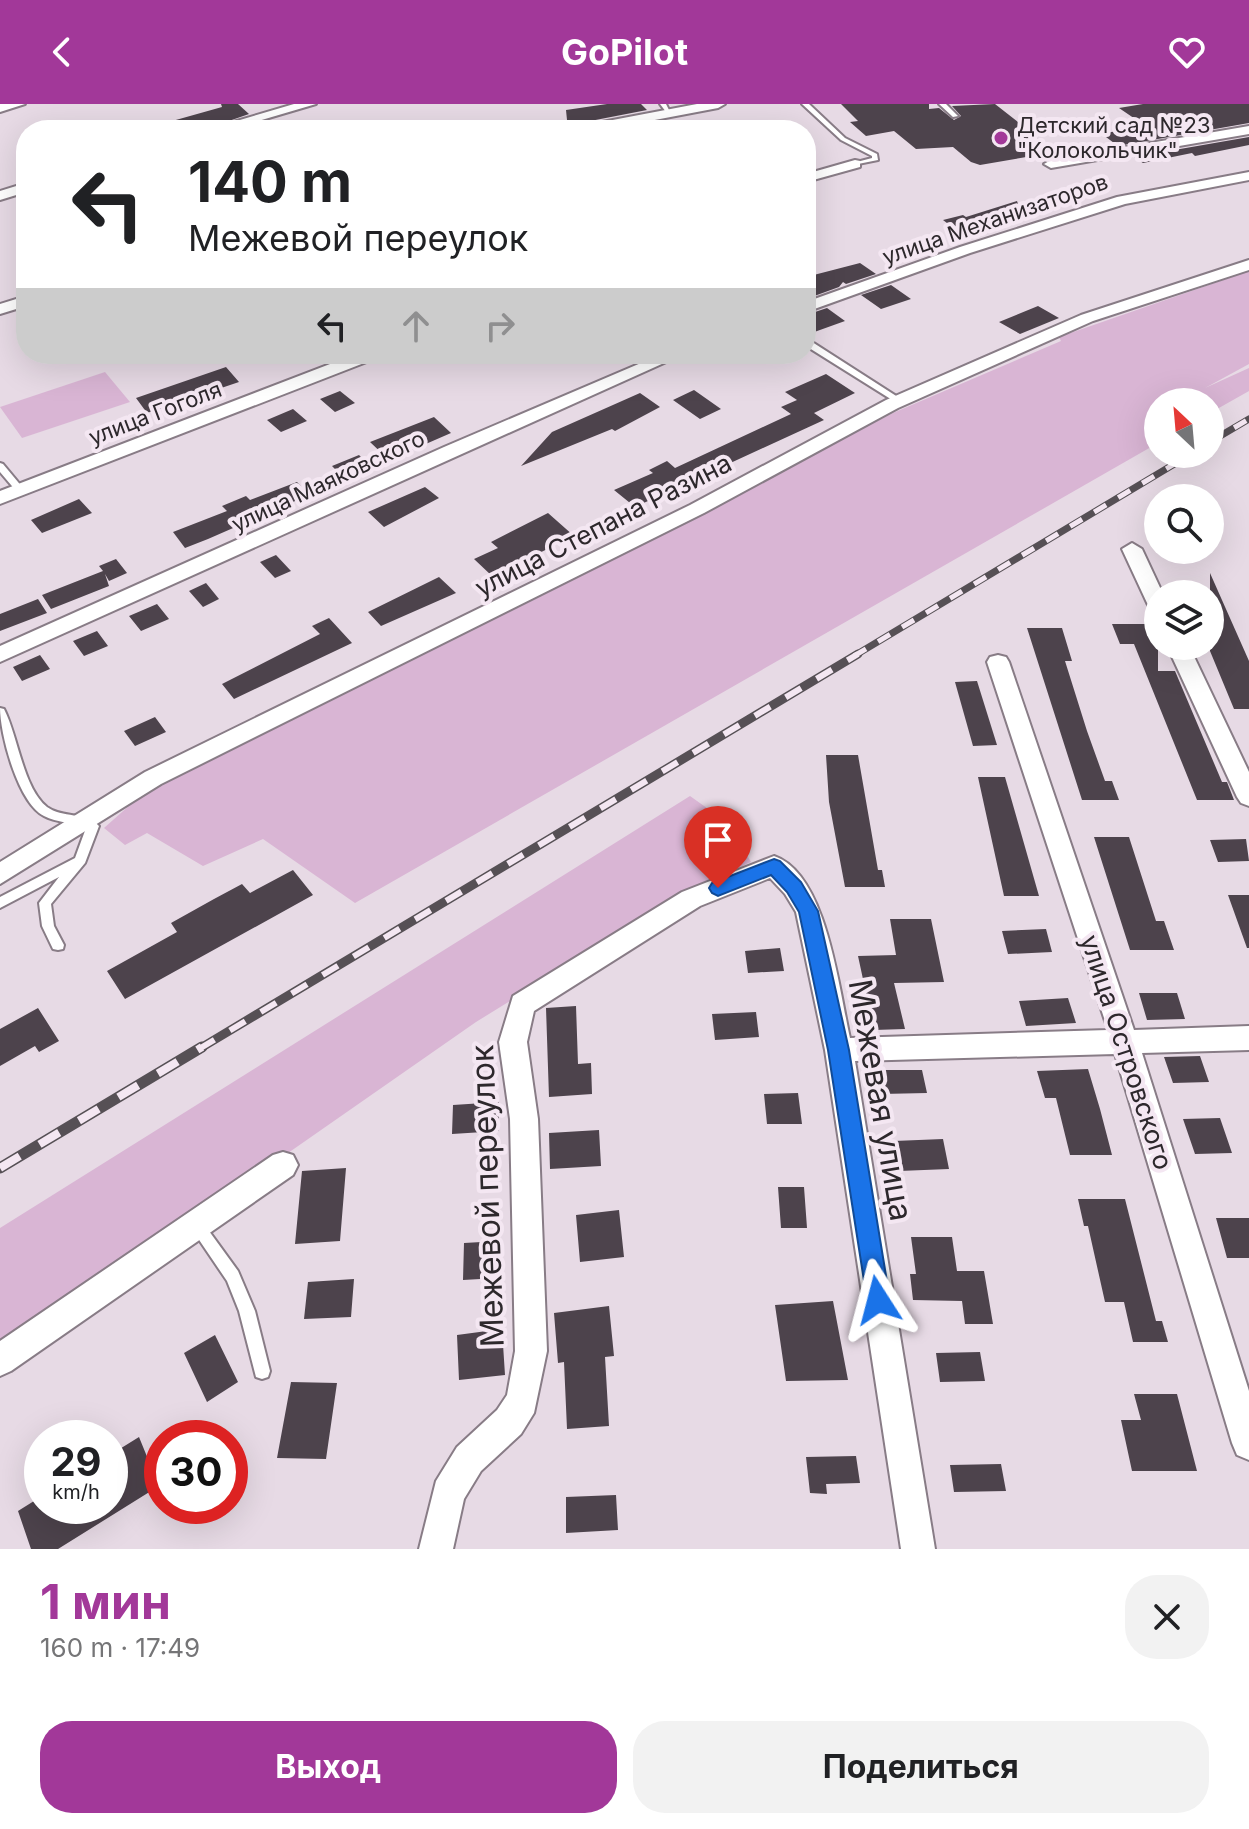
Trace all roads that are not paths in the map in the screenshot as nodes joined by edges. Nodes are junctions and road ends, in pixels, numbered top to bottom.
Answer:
1 (18, 104) edge
2 (309, 104) edge
3 (718, 104) edge
4 (805, 104) edge
5 (942, 104) edge
6 (0, 108) edge
7 (665, 108) edge
8 (955, 116) dead end
9 (250, 120) edge
10 (619, 120) edge
11 (1249, 130) edge
12 (855, 164) joint
13 (1051, 164) dead end
14 (816, 175) edge
15 (1249, 176) edge
16 (1249, 265) edge
17 (816, 303) edge
18 (816, 348) edge
19 (345, 364) edge
20 (653, 364) edge
21 (900, 401) junction
22 (0, 466) edge
23 (20, 490) junction
24 (0, 498) edge
25 (1132, 549) dead end
26 (1146, 580) edge
27 (0, 655) edge
28 (1185, 660) edge
29 (998, 662) dead end
30 (0, 712) edge
31 (1249, 797) edge
32 (86, 821) junction
33 (81, 860) junction
34 (774, 866) joint
35 (0, 874) edge
36 (0, 903) edge
37 (58, 945) dead end
38 (1249, 1038) edge
39 (1125, 1042) junction
40 (839, 1050) junction
41 (283, 1165) dead end
42 (196, 1225) junction
43 (0, 1360) edge
44 (262, 1371) dead end
45 (1249, 1443) edge
46 (436, 1549) edge
47 (918, 1549) edge

1 - 6 street
2 - 9 street
3 - 7 street
4 - 12 lane
5 - 8 lane
7 - 10 street
11 - 13 street
12 - 14 street
15 - 17 street, улица Механизаторов
16 - 21 street, улица Степана Разина
18 - 21 lane
19 - 23 street, улица Гоголя
20 - 27 street, улица Маяковского
21 - 32 street, улица Степана Разина
22 - 23 lane
23 - 24 street, улица Гоголя
25 - 26 street
28 - 31 street
29 - 39 street, улица Островского
30 - 32 lane
32 - 33 lane
32 - 35 street, улица Степана Разина
33 - 36 lane
33 - 37 lane
34 - 40 street, Межевая улица
34 - 46 street, Межевой переулок
38 - 39 street
39 - 40 street
39 - 45 street, улица Островского
40 - 47 street, Межевая улица
41 - 42 street
42 - 43 street
42 - 44 lane

